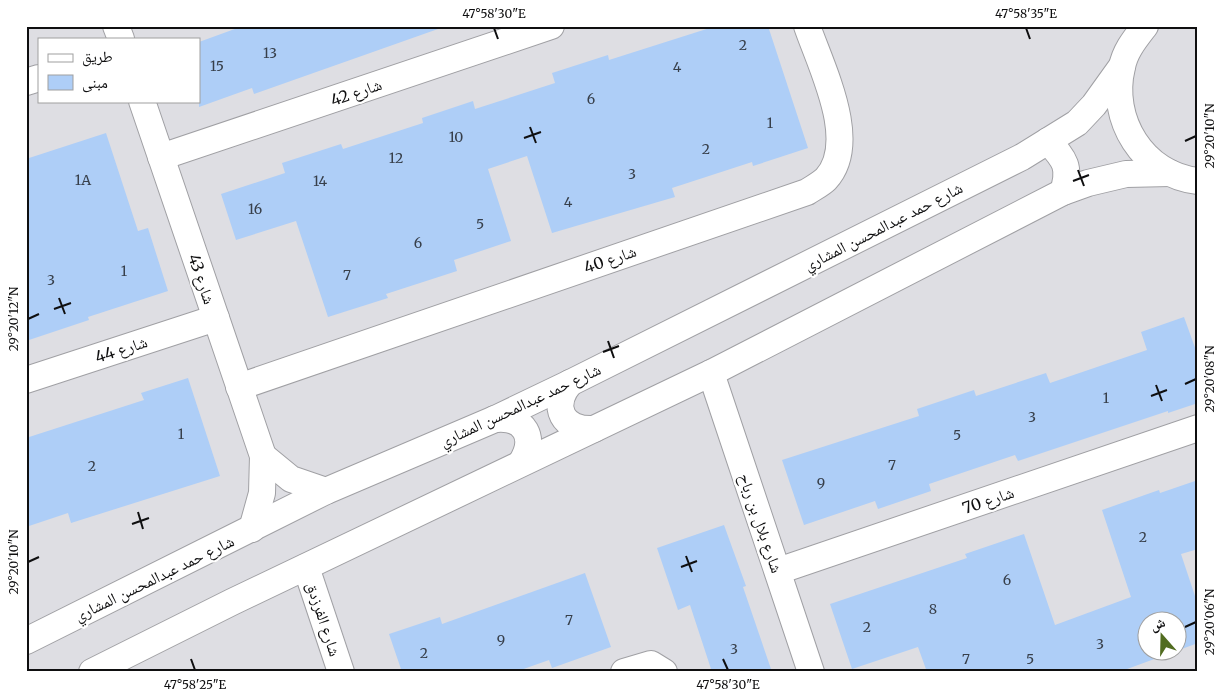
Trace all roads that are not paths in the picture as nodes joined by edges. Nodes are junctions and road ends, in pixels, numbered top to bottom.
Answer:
1 (116, 26) edge
2 (551, 26) edge
3 (807, 26) edge
4 (121, 38) edge
5 (1130, 41) edge
6 (38, 78) edge
7 (26, 82) edge
8 (142, 102) edge
9 (1048, 141) junction
10 (161, 157) junction
11 (1188, 181) edge
12 (1063, 192) junction
13 (216, 318) junction
14 (711, 373) junction
15 (26, 380) edge
16 (570, 383) junction
17 (239, 387) junction
18 (495, 419) junction
19 (594, 428) junction
20 (1198, 428) edge
21 (263, 456) junction
22 (521, 463) junction
23 (326, 491) junction
24 (252, 529) junction
25 (306, 567) junction
26 (778, 572) junction
27 (26, 641) edge
28 (92, 672) edge
29 (341, 672) edge
30 (624, 672) edge
31 (664, 672) edge
32 (811, 672) edge

1 - 4 street
2 - 10 street, شارع 42
3 - 17 street, شارع 40
5 - 9 street, شارع حمد عبدالمحسن المشاري
5 - 11 street
6 - 7 street
8 - 10 street, شارع 43
9 - 12 street
9 - 16 street, شارع حمد عبدالمحسن المشاري
10 - 13 street, شارع 43
11 - 12 street
12 - 14 street
13 - 15 street, شارع 44
13 - 17 street, شارع 43
14 - 19 street
14 - 26 street, شارع بلال بن رباح
16 - 18 street, شارع حمد عبدالمحسن المشاري
16 - 19 street
17 - 21 street, شارع 43
18 - 22 street
18 - 23 street, شارع حمد عبدالمحسن المشاري
19 - 22 street
20 - 26 street, شارع 70
21 - 23 street
21 - 24 street, شارع 43
22 - 25 street
23 - 24 street, شارع حمد عبدالمحسن المشاري
24 - 27 street, شارع حمد عبدالمحسن المشاري
25 - 28 street
25 - 29 street, شارع الفرزدق
26 - 32 street, شارع بلال بن رباح
30 - 31 street

